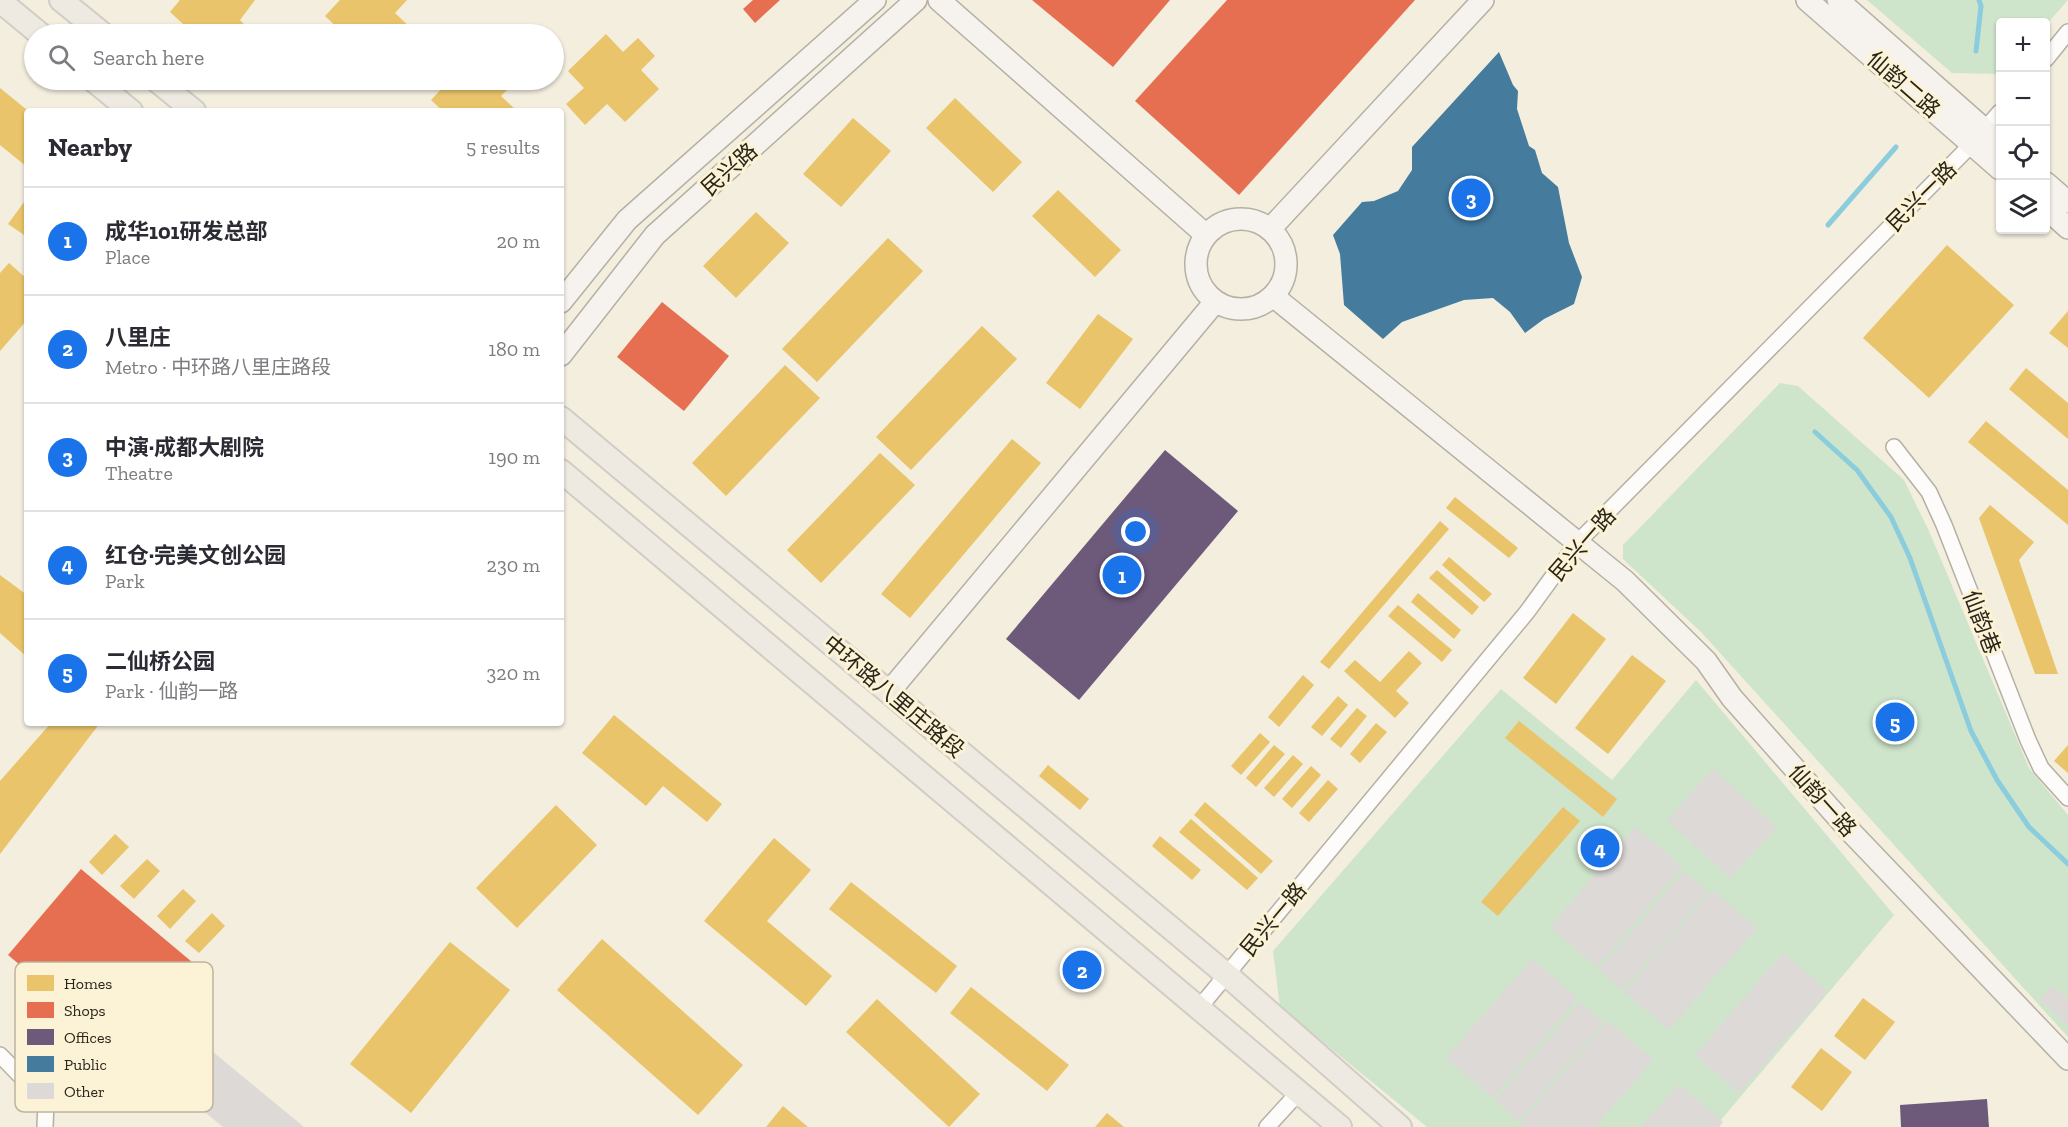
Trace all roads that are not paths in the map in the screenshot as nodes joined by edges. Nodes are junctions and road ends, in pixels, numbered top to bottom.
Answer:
1 (62, 0) edge
2 (875, 0) edge
3 (916, 0) edge
4 (939, 0) edge
5 (1483, 0) edge
6 (1807, 0) edge
7 (1838, 0) edge
8 (0, 2) edge
9 (28, 24) edge
10 (91, 24) edge
11 (2068, 32) edge
12 (2050, 54) edge
13 (105, 90) edge
14 (168, 90) edge
15 (127, 108) edge
16 (190, 108) edge
17 (1996, 121) edge
18 (1986, 139) edge
19 (1996, 159) edge
20 (2050, 186) edge
21 (2068, 202) edge
22 (2050, 212) edge
23 (2068, 228) edge
24 (1270, 229) junction
25 (1206, 235) junction
26 (1274, 296) junction
27 (564, 298) edge
28 (1215, 302) junction
29 (564, 351) edge
30 (564, 421) edge
31 (1894, 447) dead end
32 (564, 474) edge
33 (1578, 542) junction
34 (889, 692) junction
35 (2068, 798) edge
36 (1227, 975) junction
37 (1199, 1008) junction
38 (0, 1055) edge
39 (2068, 1059) edge
40 (15, 1070) edge
41 (1299, 1092) junction
42 (46, 1112) edge
43 (45, 1127) edge
44 (1267, 1127) edge
45 (1340, 1127) edge
46 (1400, 1127) edge

1 - 10 main road
2 - 27 street, 民兴路
3 - 29 street, 民兴路
4 - 25 street
5 - 24 street
6 - 18 street, 仙韵二路
7 - 18 street, 仙韵二路
8 - 9 main road
11 - 12 street
13 - 15 main road
14 - 16 main road
17 - 18 street, 民兴一路
18 - 19 street, 仙韵二路
18 - 33 street, 民兴一路
20 - 21 street
22 - 23 street
24 - 25 street
24 - 26 street
25 - 28 street
26 - 28 street
26 - 33 street, 仙韵一路
28 - 34 street
30 - 34 main road, 中环路八里庄路段
31 - 35 street, 仙韵巷
32 - 37 main road, 中环路八里庄路段
33 - 36 street, 民兴一路
33 - 39 street, 仙韵一路
34 - 36 main road, 中环路八里庄路段
36 - 37 street, 民兴一路
36 - 46 main road, 中环路八里庄路段
37 - 41 main road, 中环路八里庄路段
38 - 40 street
41 - 44 street
41 - 45 main road, 中环路八里庄路段
42 - 43 street

